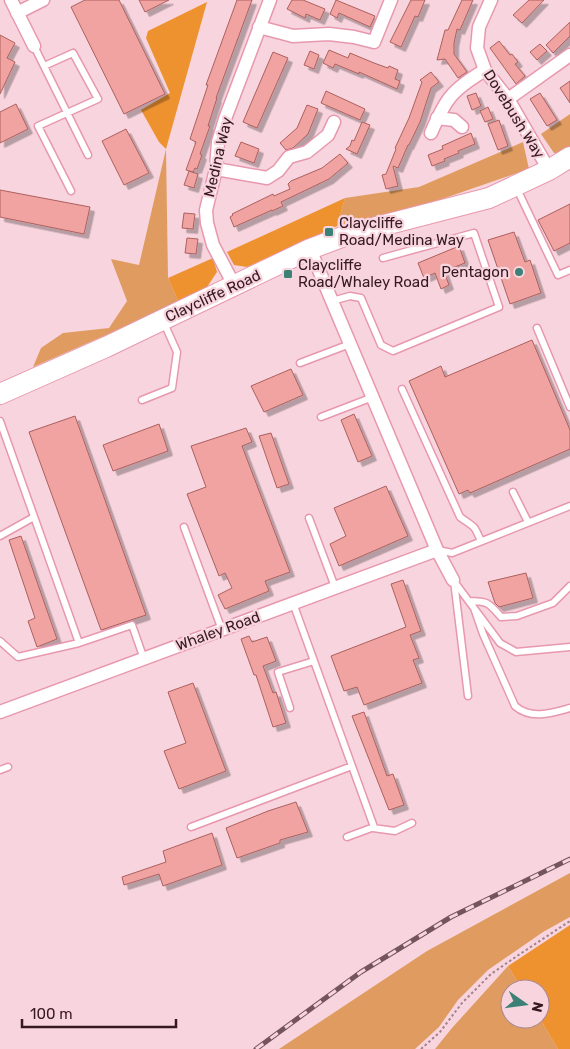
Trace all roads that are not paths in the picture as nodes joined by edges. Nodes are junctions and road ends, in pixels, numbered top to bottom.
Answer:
1 (10, 0) edge
2 (43, 0) edge
3 (270, 0) edge
4 (391, 0) edge
5 (491, 0) edge
6 (17, 13) junction
7 (259, 27) junction
8 (34, 46) joint
9 (570, 55) edge
10 (44, 66) junction
11 (484, 70) junction
12 (508, 99) junction
13 (67, 113) junction
14 (437, 118) junction
15 (334, 122) dead end
16 (462, 127) dead end
17 (431, 133) dead end
18 (88, 155) dead end
19 (570, 157) edge
20 (216, 169) junction
21 (549, 170) junction
22 (516, 186) junction
23 (71, 191) dead end
24 (310, 250) junction
25 (383, 258) dead end
26 (570, 270) edge
27 (234, 285) junction
28 (332, 301) junction
29 (163, 319) junction
30 (537, 328) dead end
31 (350, 344) junction
32 (300, 362) dead end
33 (402, 389) dead end
34 (0, 394) edge
35 (373, 398) junction
36 (142, 400) dead end
37 (570, 406) edge
38 (322, 417) dead end
39 (0, 421) edge
40 (513, 492) dead end
41 (570, 506) edge
42 (34, 517) junction
43 (308, 518) dead end
44 (528, 522) junction
45 (184, 527) dead end
46 (0, 536) edge
47 (481, 541) junction
48 (437, 550) junction
49 (453, 580) junction
50 (570, 586) edge
51 (335, 587) junction
52 (469, 601) junction
53 (293, 603) junction
54 (474, 608) junction
55 (222, 630) junction
56 (0, 641) edge
57 (79, 644) junction
58 (570, 646) edge
59 (144, 658) junction
60 (314, 661) junction
61 (468, 696) dead end
62 (290, 708) dead end
63 (570, 708) edge
64 (0, 712) edge
65 (352, 766) junction
66 (8, 767) dead end
67 (0, 770) edge
68 (412, 823) dead end
69 (191, 827) dead end
70 (374, 827) junction
71 (347, 838) dead end

1 - 6 street
2 - 6 street
3 - 7 street, Medina Way
4 - 7 street
5 - 11 street, Dovebush Way
6 - 8 street
7 - 20 street, Medina Way
8 - 10 lane
9 - 12 street
10 - 13 lane
10 - 13 lane
11 - 12 street, Dovebush Way
11 - 14 street
12 - 21 street, Dovebush Way
13 - 18 lane
13 - 23 lane
14 - 16 street
14 - 17 street
15 - 20 street
19 - 21 highway, Claycliffe Road
20 - 27 street, Medina Way
21 - 22 highway, Claycliffe Road
22 - 24 highway, Claycliffe Road
22 - 26 lane
24 - 27 highway, Claycliffe Road
24 - 28 street
25 - 28 lane
27 - 29 highway, Claycliffe Road
28 - 31 street
29 - 34 highway, Claycliffe Road
29 - 36 lane
30 - 37 lane
31 - 32 lane
31 - 35 street
33 - 47 lane
35 - 38 lane
35 - 48 street
39 - 42 lane
40 - 44 lane
41 - 44 lane
42 - 46 lane
42 - 57 lane
43 - 51 lane
44 - 47 lane
45 - 55 lane
47 - 48 lane
48 - 49 street
48 - 51 street, Whaley Road
49 - 52 lane
49 - 61 lane
50 - 52 lane
51 - 53 street, Whaley Road
52 - 54 lane
53 - 55 street, Whaley Road
53 - 60 lane
54 - 58 lane
54 - 63 lane
55 - 59 street, Whaley Road
56 - 57 lane
57 - 59 lane
59 - 64 street, Whaley Road
60 - 62 lane
60 - 65 lane
65 - 69 lane
65 - 70 lane
66 - 67 lane
68 - 70 lane
70 - 71 lane

